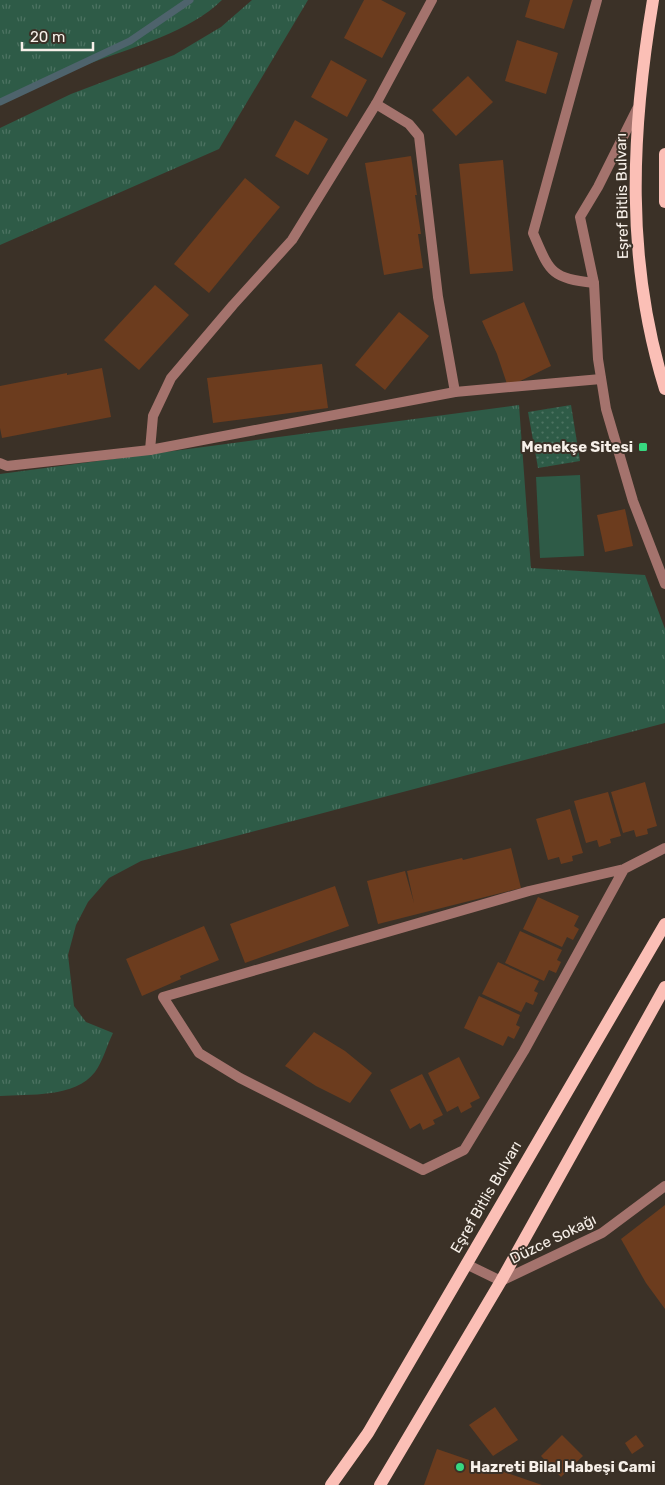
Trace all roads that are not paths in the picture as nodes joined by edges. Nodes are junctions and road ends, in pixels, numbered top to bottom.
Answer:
1 (432, 0) edge
2 (597, 0) edge
3 (652, 0) edge
4 (376, 104) junction
5 (638, 108) junction
6 (665, 154) edge
7 (665, 202) edge
8 (594, 283) junction
9 (601, 379) junction
10 (665, 389) edge
11 (455, 392) junction
12 (150, 450) junction
13 (0, 464) edge
14 (665, 584) edge
15 (665, 848) edge
16 (624, 869) junction
17 (665, 924) edge
18 (665, 987) edge
19 (665, 1186) edge
20 (466, 1264) junction
21 (501, 1281) junction
22 (331, 1485) edge
23 (380, 1485) edge

1 - 4 street
2 - 8 street
3 - 5 main road, Eşref Bitlis Bulvarı
4 - 11 street
4 - 12 street
5 - 8 street
5 - 10 main road, Eşref Bitlis Bulvarı
6 - 7 main road
8 - 9 street
9 - 11 street
9 - 14 street
11 - 12 street
12 - 13 street
15 - 16 street
16 - 16 street
17 - 20 main road, Eşref Bitlis Bulvarı
18 - 21 main road
19 - 21 street, Düzce Sokağı
20 - 21 street
20 - 22 main road, Eşref Bitlis Bulvarı
21 - 23 main road

